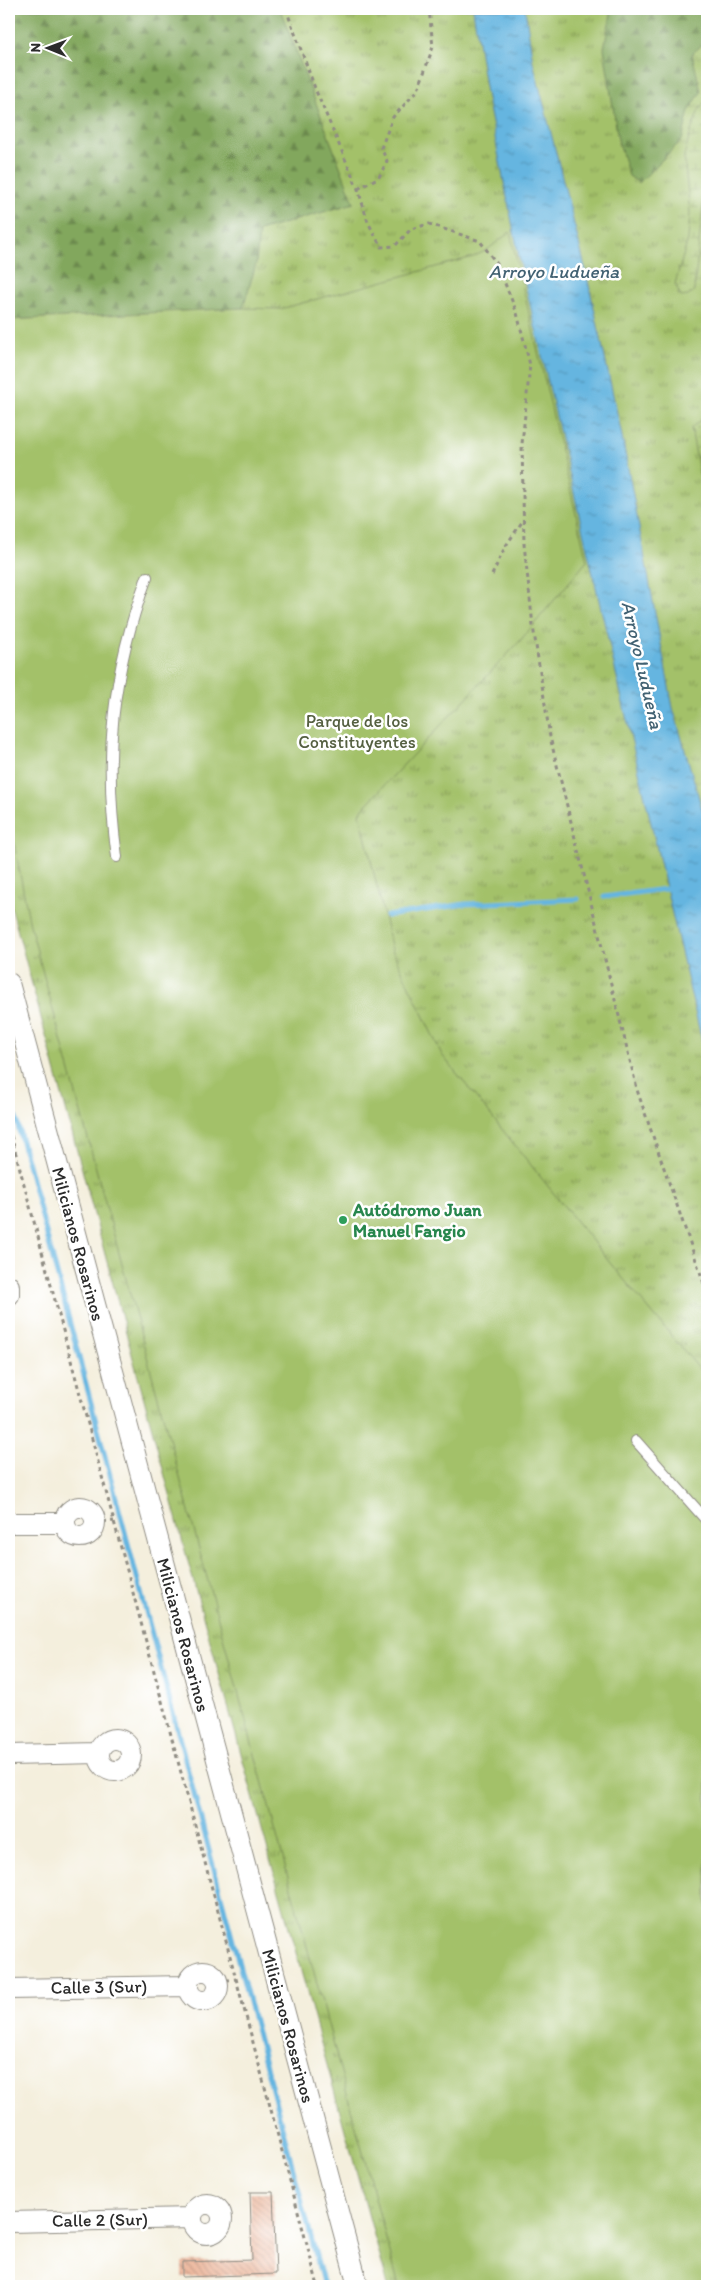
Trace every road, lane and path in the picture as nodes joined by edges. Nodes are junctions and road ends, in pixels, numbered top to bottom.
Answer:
1 (286, 9) edge
2 (430, 9) edge
3 (358, 189) junction
4 (523, 522) junction
5 (492, 575) dead end
6 (147, 577) dead end
7 (117, 857) dead end
8 (9, 983) edge
9 (9, 1128) edge
10 (9, 1286) edge
11 (707, 1292) edge
12 (9, 1295) edge
13 (636, 1441) dead end
14 (707, 1521) edge
15 (104, 1522) junction
16 (9, 1523) edge
17 (98, 1753) dead end
18 (9, 1755) edge
19 (227, 1980) junction
20 (9, 1989) edge
21 (192, 2218) dead end
22 (9, 2222) edge
23 (318, 2286) edge
24 (358, 2286) edge

1 - 3 path
2 - 3 path
3 - 4 path
4 - 5 path
4 - 11 path
6 - 7 lane
8 - 24 street, Milicianos Rosarinos
9 - 15 path
10 - 12 street
13 - 14 lane
15 - 16 street
15 - 19 path
17 - 18 street
19 - 20 street, Calle 3 (Sur)
19 - 23 path
21 - 22 street, Calle 2 (Sur)

